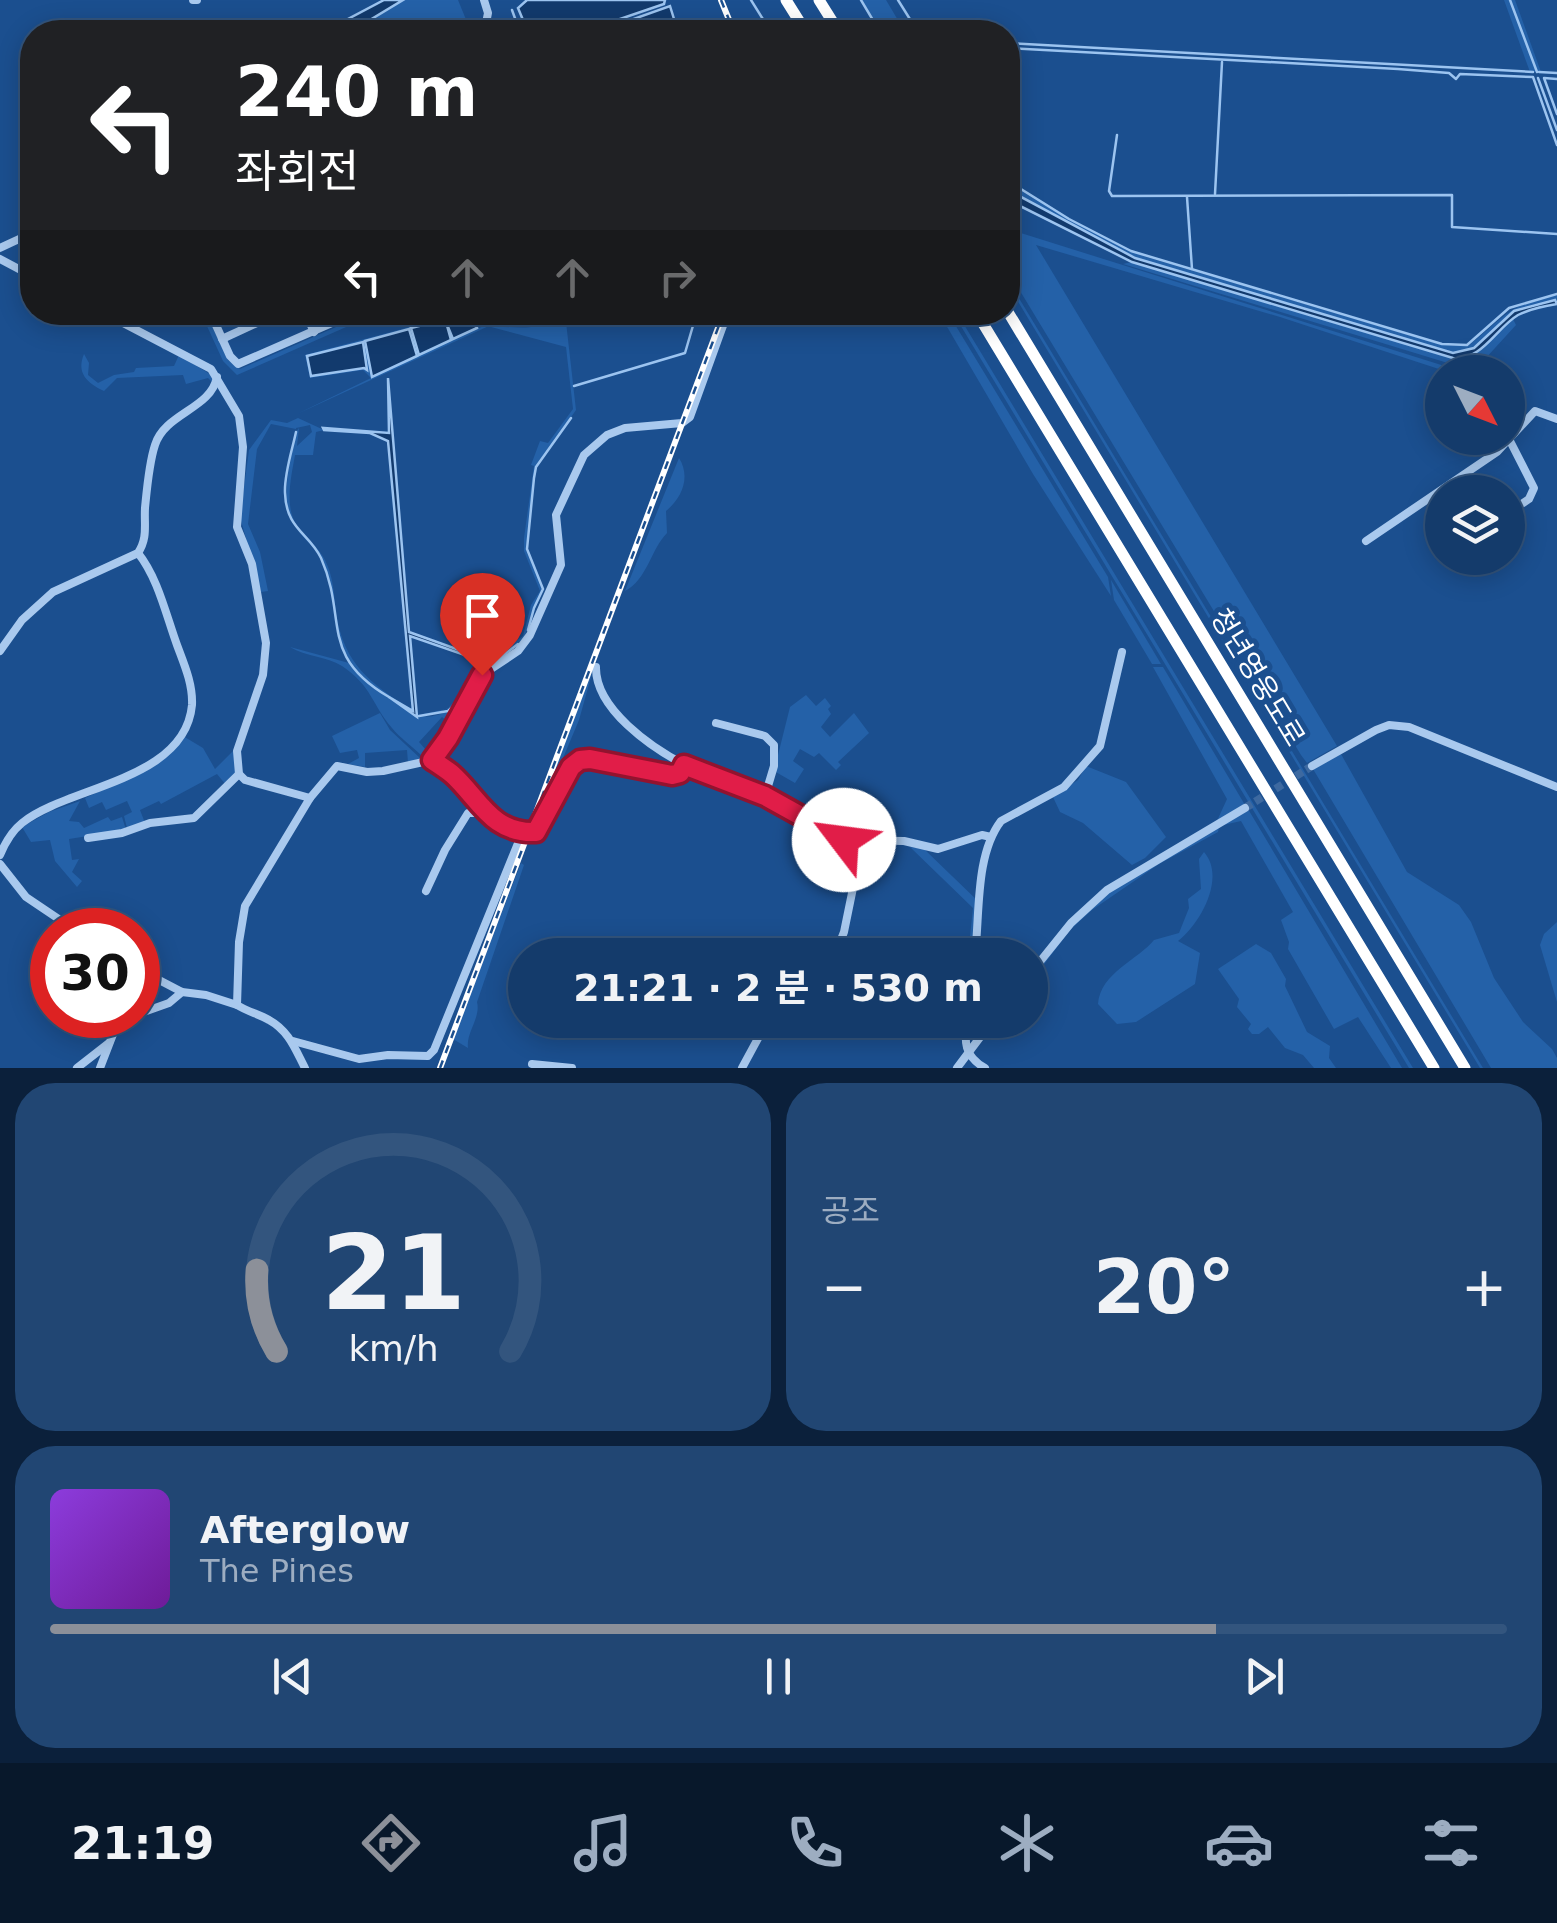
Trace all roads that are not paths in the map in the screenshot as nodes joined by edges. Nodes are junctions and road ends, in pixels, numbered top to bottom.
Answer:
1 (127, 325) edge
2 (216, 325) edge
3 (253, 325) edge
4 (311, 325) edge
5 (329, 325) edge
6 (723, 325) edge
7 (984, 325) edge
8 (1016, 325) edge
9 (314, 332) junction
10 (222, 339) junction
11 (217, 377) junction
12 (1557, 419) edge
13 (1525, 422) edge
14 (1493, 455) edge
15 (1517, 455) edge
16 (1525, 501) edge
17 (1366, 540) dead end
18 (138, 553) junction
19 (4, 639) edge
20 (0, 652) edge
21 (1122, 652) dead end
22 (596, 667) dead end
23 (716, 723) dead end
24 (432, 760) junction
25 (684, 765) junction
26 (1312, 766) tunnel mouth
27 (239, 774) junction
28 (1557, 787) edge
29 (765, 796) junction
30 (310, 798) junction
31 (1245, 808) tunnel mouth
32 (484, 813) junction
33 (523, 831) junction
34 (992, 837) junction
35 (88, 838) dead end
36 (892, 841) junction
37 (0, 855) edge
38 (0, 864) edge
39 (426, 891) dead end
40 (42, 908) edge
41 (842, 938) edge
42 (977, 938) edge
43 (1048, 951) edge
44 (160, 980) edge
45 (182, 992) junction
46 (160, 1006) edge
47 (237, 1006) junction
48 (112, 1038) edge
49 (758, 1038) edge
50 (964, 1038) edge
51 (978, 1038) edge
52 (111, 1041) junction
53 (293, 1041) junction
54 (967, 1052) junction
55 (532, 1064) dead end
56 (77, 1068) edge
57 (100, 1068) edge
58 (305, 1068) edge
59 (572, 1068) edge
60 (742, 1068) edge
61 (956, 1068) edge
62 (986, 1068) edge
63 (1434, 1068) edge
64 (1465, 1068) edge

1 - 11 street
2 - 10 street
3 - 10 street
4 - 9 street
5 - 9 street
6 - 24 street
7 - 63 highway, 청년영웅도로
8 - 64 highway, 청년영웅도로
9 - 10 street
11 - 18 street
11 - 27 street
12 - 13 street
14 - 17 street
15 - 16 street
18 - 19 street
18 - 37 street
19 - 20 street
21 - 34 street
22 - 25 street
23 - 29 street
24 - 30 street
24 - 32 street
25 - 29 street
25 - 33 street
26 - 28 street
27 - 30 street
27 - 35 street
29 - 36 street
30 - 47 street
31 - 43 street
32 - 33 street
32 - 39 street
33 - 53 street
34 - 36 street
34 - 42 street
36 - 41 street
38 - 40 street
44 - 45 street
45 - 46 street
45 - 47 street
47 - 53 street
48 - 52 street
49 - 60 street
50 - 54 street
51 - 54 street
52 - 56 street
52 - 57 street
53 - 58 street
54 - 61 street
54 - 62 street
55 - 59 street

